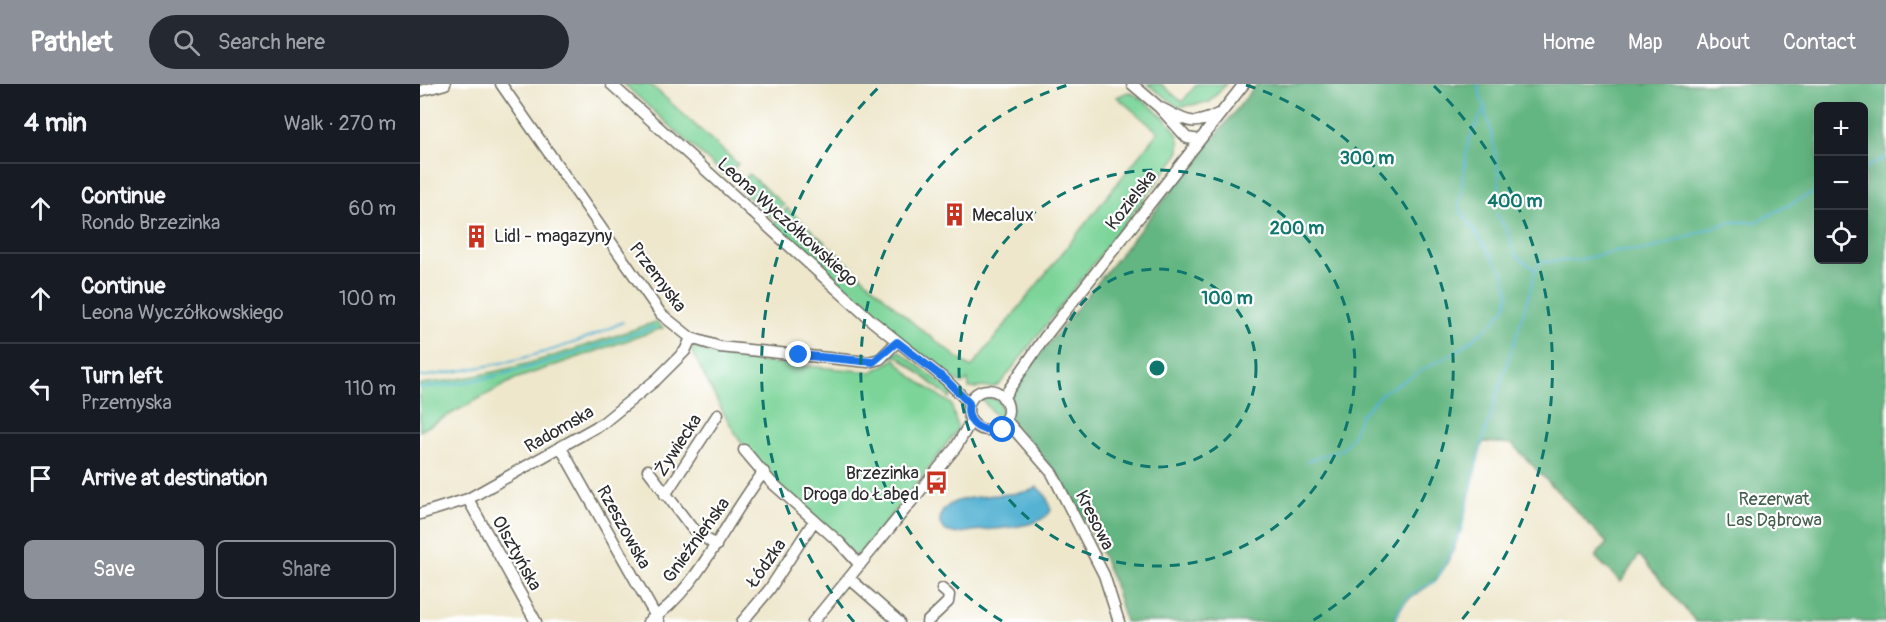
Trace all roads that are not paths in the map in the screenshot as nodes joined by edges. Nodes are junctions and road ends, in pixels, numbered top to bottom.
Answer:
1 (445, 84) edge
2 (501, 84) edge
3 (611, 84) edge
4 (1132, 84) edge
5 (1244, 84) edge
6 (420, 91) edge
7 (1159, 107) junction
8 (1221, 113) junction
9 (1186, 122) junction
10 (1181, 133) junction
11 (1200, 140) junction
12 (1178, 167) junction
13 (691, 338) junction
14 (897, 342) junction
15 (999, 395) junction
16 (972, 399) junction
17 (718, 414) dead end
18 (1002, 423) junction
19 (975, 424) junction
20 (561, 448) junction
21 (744, 450) dead end
22 (648, 470) dead end
23 (764, 472) junction
24 (665, 495) junction
25 (468, 499) junction
26 (420, 514) edge
27 (814, 521) junction
28 (716, 546) junction
29 (860, 565) junction
30 (849, 578) junction
31 (942, 589) dead end
32 (654, 620) edge
33 (536, 622) edge
34 (742, 622) edge
35 (813, 622) edge
36 (899, 622) edge
37 (927, 622) edge
38 (1119, 622) edge

1 - 6 street
2 - 13 street, Przemyska
3 - 14 street, Leona Wyczółkowskiego
4 - 7 street
5 - 8 street, Kozielska
7 - 9 street
7 - 10 street
8 - 9 street
8 - 11 street, Kozielska
9 - 11 street
10 - 11 street
10 - 12 street
11 - 12 street, Kozielska
12 - 15 street, Kozielska
13 - 14 street, Przemyska
13 - 20 street, Radomska
14 - 16 street, Leona Wyczółkowskiego
15 - 16 street
15 - 18 street
16 - 19 street
17 - 24 street, Żywiecka
18 - 19 street
18 - 38 street, Kresowa
19 - 29 street
20 - 25 street, Radomska
20 - 32 street, Rzeszowska
21 - 23 street
22 - 24 street, Żywiecka
23 - 27 street
23 - 28 street, Gnieźnieńska
24 - 28 street, Żywiecka
25 - 26 street, Radomska
25 - 33 street, Olsztyńska
27 - 29 street
27 - 34 street, Łódzka
28 - 32 street, Gnieźnieńska
29 - 30 street
30 - 35 street
30 - 36 street
31 - 37 street

